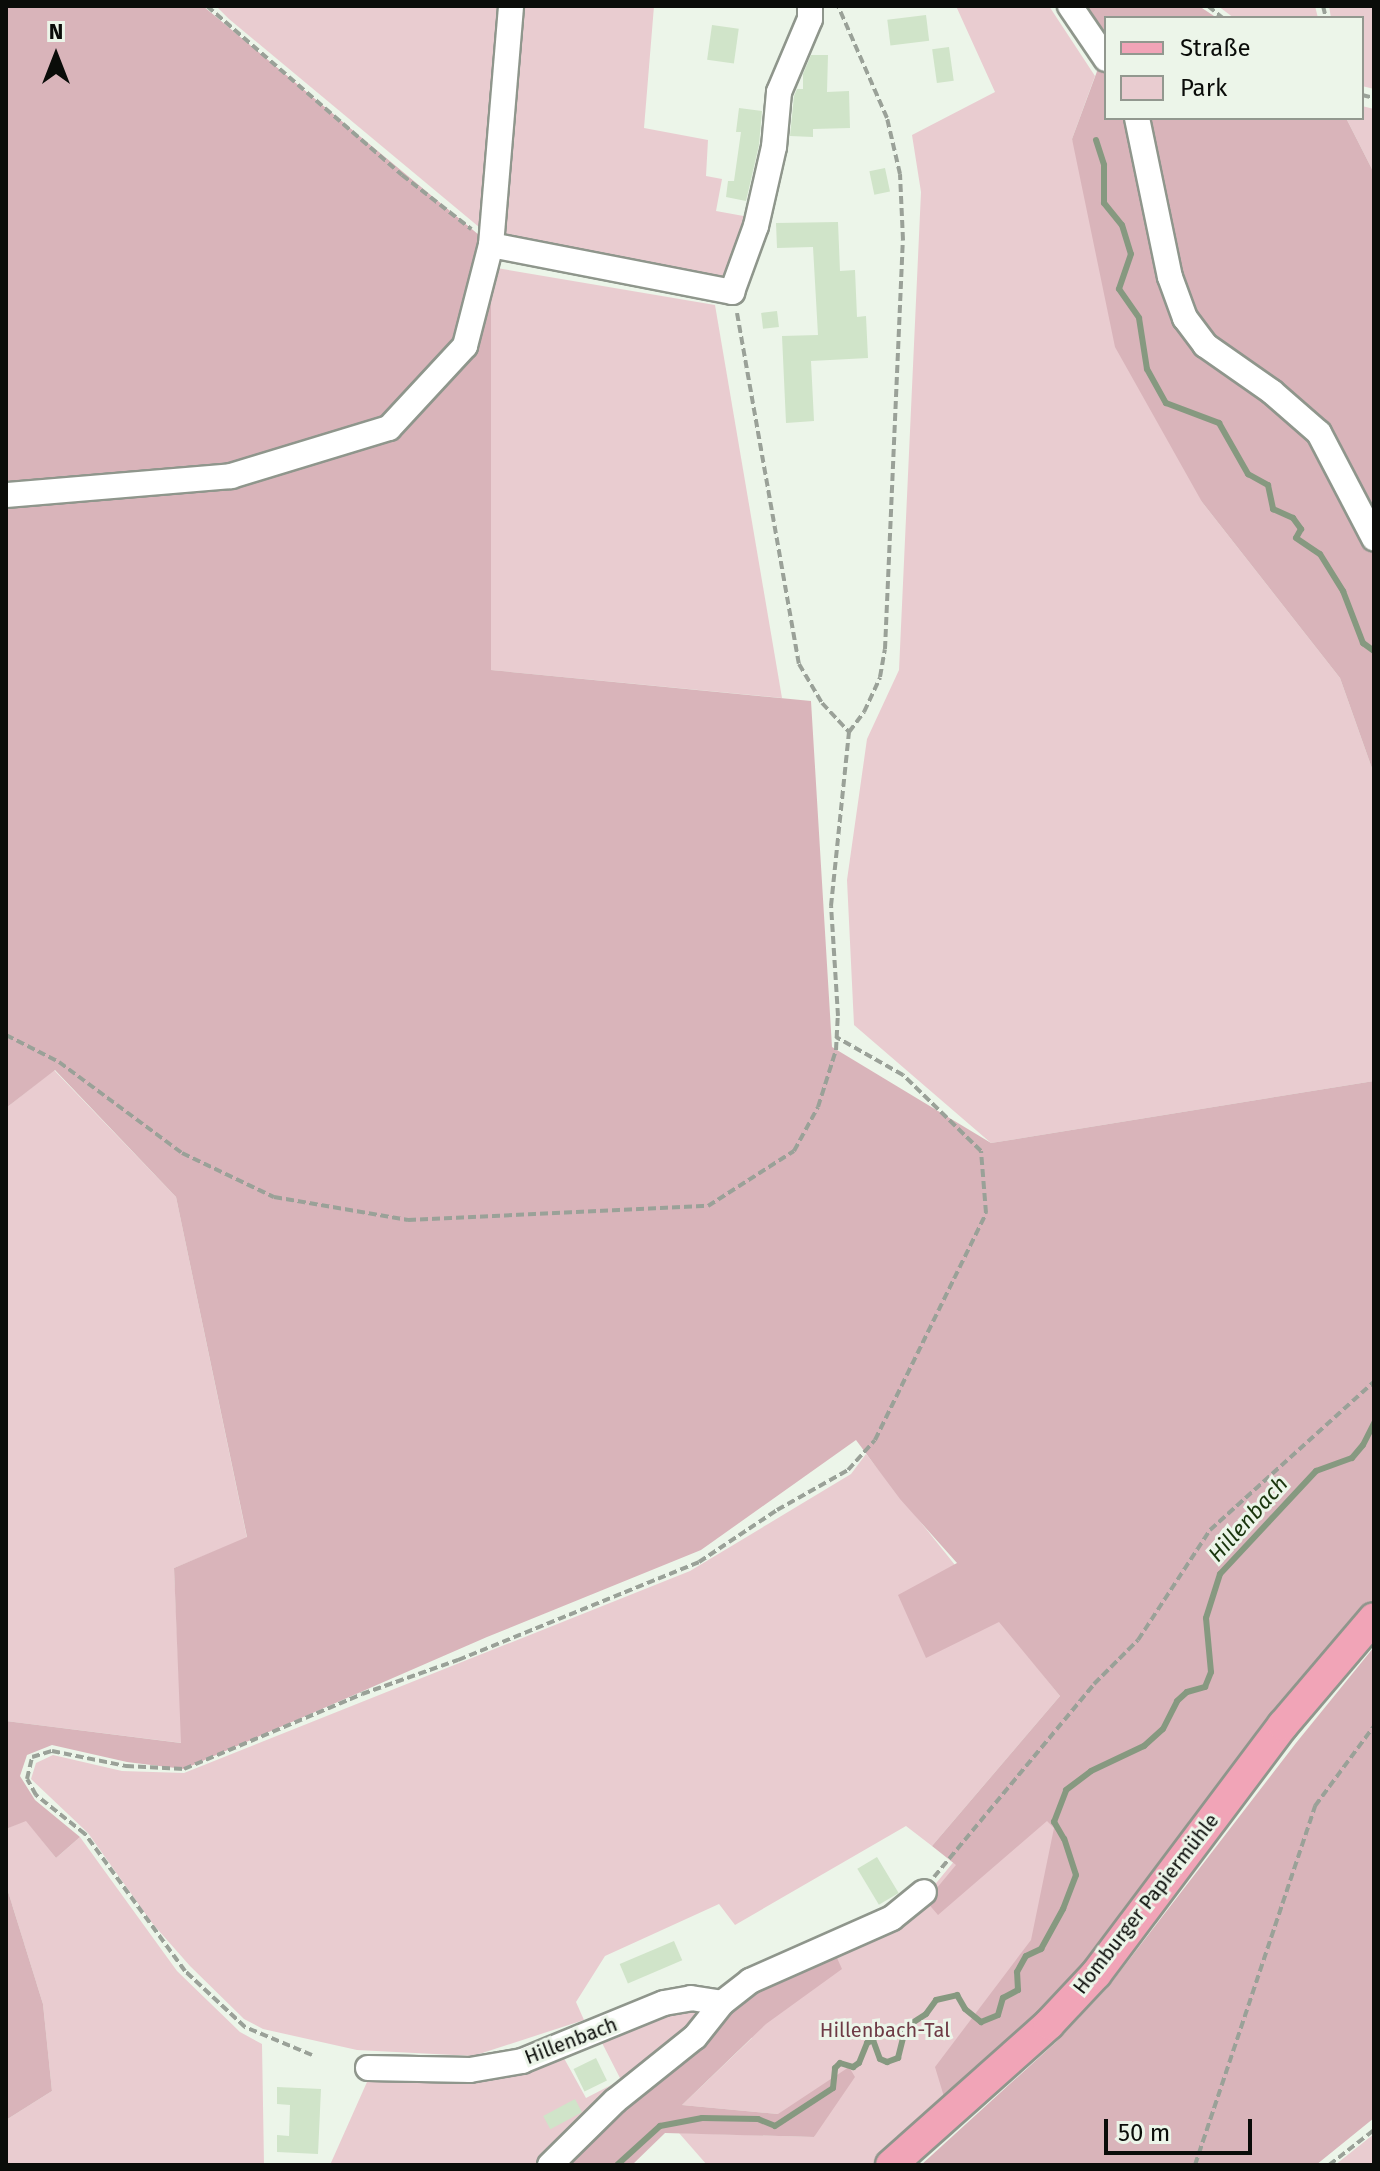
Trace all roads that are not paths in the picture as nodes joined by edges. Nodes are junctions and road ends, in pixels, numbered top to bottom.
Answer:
1 (511, 6) edge
2 (810, 6) edge
3 (1070, 6) edge
4 (1104, 56) edge
5 (1137, 120) edge
6 (491, 245) junction
7 (6, 495) edge
8 (1374, 538) edge
9 (1374, 1618) edge
10 (924, 1892) road end
11 (722, 2003) junction
12 (368, 2068) dead end
13 (550, 2165) edge
14 (891, 2165) edge

1 - 6 street
2 - 6 street
3 - 4 street
5 - 8 street
6 - 7 street
9 - 14 main road, Homburger Papiermühle
10 - 11 street
11 - 12 street, Hillenbach
11 - 13 street

